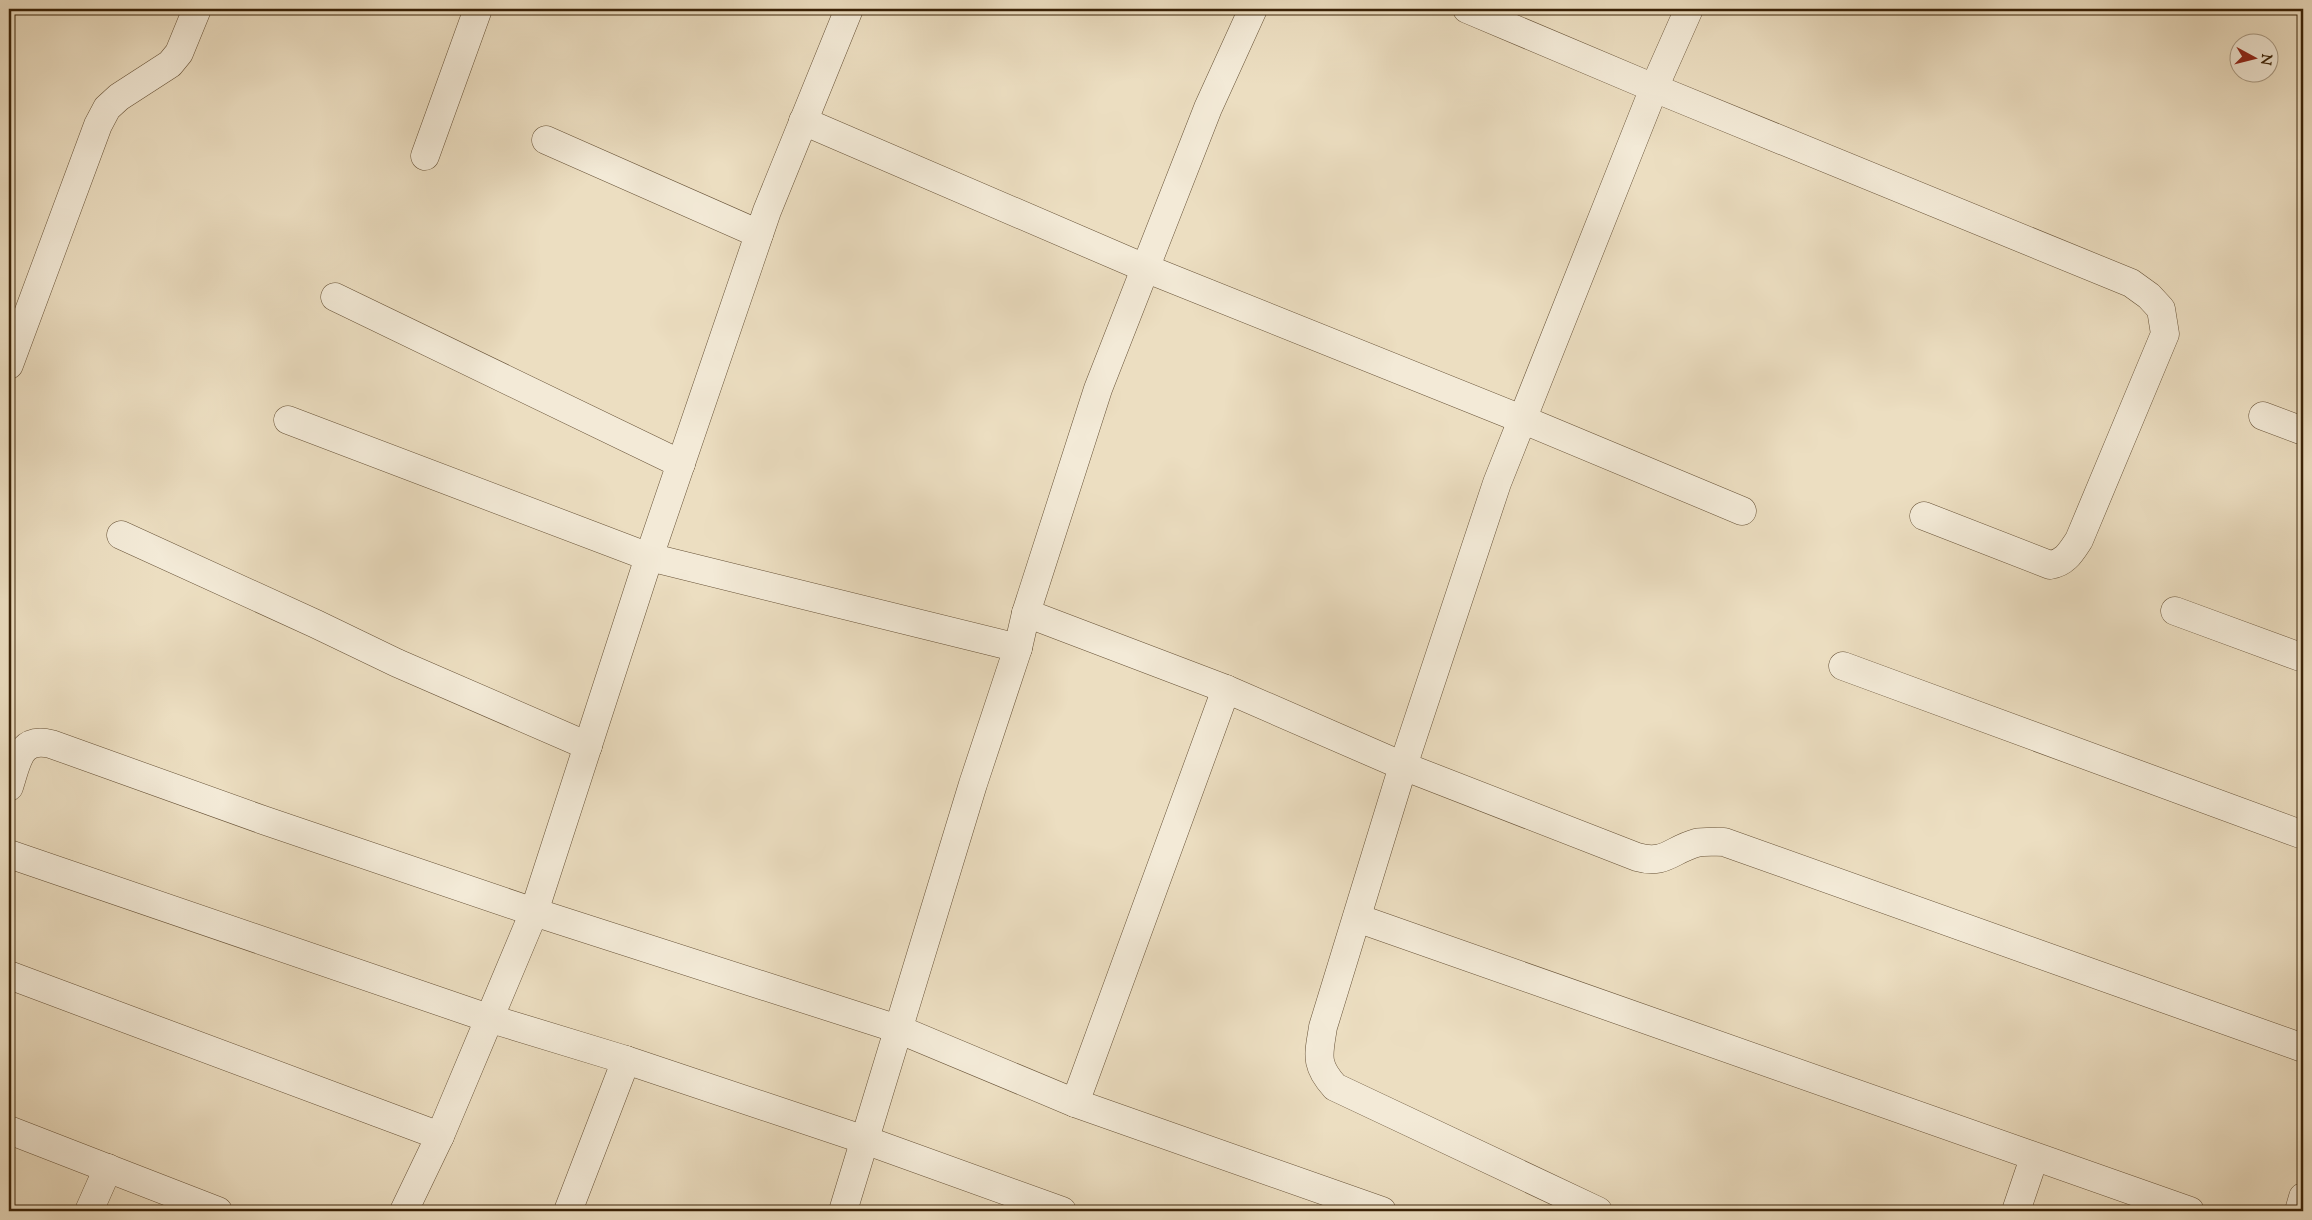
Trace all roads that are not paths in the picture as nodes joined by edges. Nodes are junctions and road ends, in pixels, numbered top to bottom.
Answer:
1 (198, 9) edge
2 (478, 9) edge
3 (849, 9) edge
4 (1253, 9) edge
5 (1467, 9) edge
6 (1689, 9) edge
7 (1654, 88) junction
8 (803, 121) junction
9 (546, 140) dead end
10 (425, 156) dead end
11 (759, 234) junction
12 (1146, 268) junction
13 (335, 297) dead end
14 (9, 365) edge
15 (2263, 416) dead end
16 (288, 420) dead end
17 (1524, 420) junction
18 (2303, 431) edge
19 (680, 464) junction
20 (1742, 511) dead end
21 (1924, 516) dead end
22 (120, 535) dead end
23 (649, 557) junction
24 (2175, 610) dead end
25 (1026, 612) junction
26 (1018, 648) junction
27 (2303, 658) edge
28 (1843, 666) dead end
29 (1226, 689) junction
30 (588, 746) junction
31 (1403, 766) junction
32 (9, 787) edge
33 (2303, 835) edge
34 (9, 854) edge
35 (534, 912) junction
36 (1357, 918) junction
37 (9, 975) edge
38 (488, 1018) junction
39 (898, 1030) junction
40 (2303, 1048) edge
41 (626, 1060) junction
42 (1075, 1103) junction
43 (9, 1130) edge
44 (440, 1136) junction
45 (865, 1140) junction
46 (2034, 1158) junction
47 (108, 1168) junction
48 (2303, 1197) edge
49 (571, 1210) edge
50 (1593, 1210) edge
51 (89, 1211) edge
52 (218, 1211) edge
53 (404, 1211) edge
54 (843, 1211) edge
55 (1062, 1211) edge
56 (1382, 1211) edge
57 (2016, 1211) edge
58 (2190, 1211) edge
59 (2299, 1211) edge

1 - 14 street
2 - 10 street
3 - 8 street
4 - 12 street
5 - 7 street
6 - 7 street
7 - 17 street
7 - 21 street
8 - 11 street
8 - 12 street
9 - 11 street
11 - 19 street
12 - 17 street
12 - 25 street
13 - 19 street
15 - 18 street
16 - 23 street
17 - 20 street
17 - 31 street
19 - 23 street
22 - 30 street
23 - 26 street
23 - 30 street
24 - 27 street
25 - 26 street
25 - 29 street
26 - 39 street
28 - 33 street
29 - 31 street
29 - 42 street
30 - 35 street
31 - 36 street
31 - 40 street
32 - 35 street
34 - 38 street
35 - 38 street
35 - 39 street
36 - 46 street
36 - 50 street
37 - 44 street
38 - 41 street
38 - 44 street
39 - 42 street
39 - 45 street
41 - 45 street
41 - 49 street
42 - 56 street
43 - 47 street
44 - 53 street
45 - 54 street
45 - 55 street
46 - 57 street
46 - 58 street
47 - 51 street
47 - 52 street
48 - 59 street

